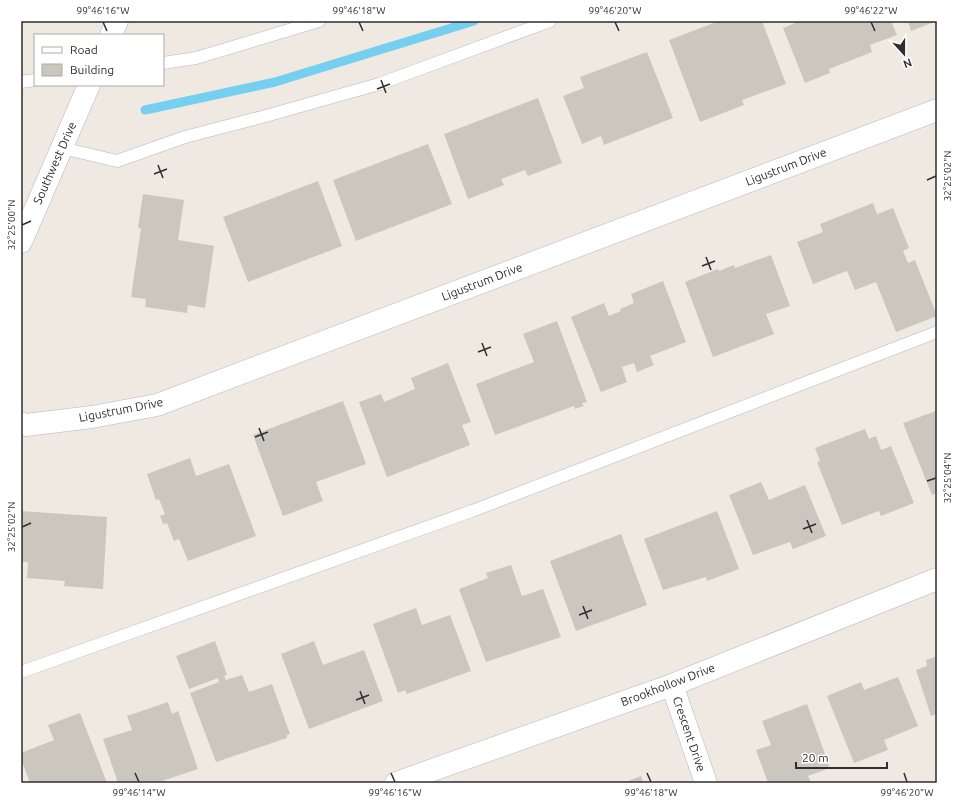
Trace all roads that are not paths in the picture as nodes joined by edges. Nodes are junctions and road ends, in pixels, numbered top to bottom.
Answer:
1 (117, 21) edge
2 (319, 21) edge
3 (550, 21) edge
4 (111, 34) edge
5 (164, 62) edge
6 (34, 80) edge
7 (21, 82) edge
8 (89, 86) edge
9 (935, 117) edge
10 (62, 148) junction
11 (21, 242) edge
12 (937, 332) edge
13 (21, 423) edge
14 (937, 579) edge
15 (21, 672) edge
16 (672, 685) junction
17 (396, 783) edge
18 (706, 783) edge

1 - 4 street
2 - 5 lane
3 - 10 lane
6 - 7 lane
8 - 10 street, Southwest Drive
9 - 13 street, Ligustrum Drive
10 - 11 street, Southwest Drive
12 - 15 lane
14 - 16 street, Brookhollow Drive
16 - 17 street, Brookhollow Drive
16 - 18 street, Crescent Drive

